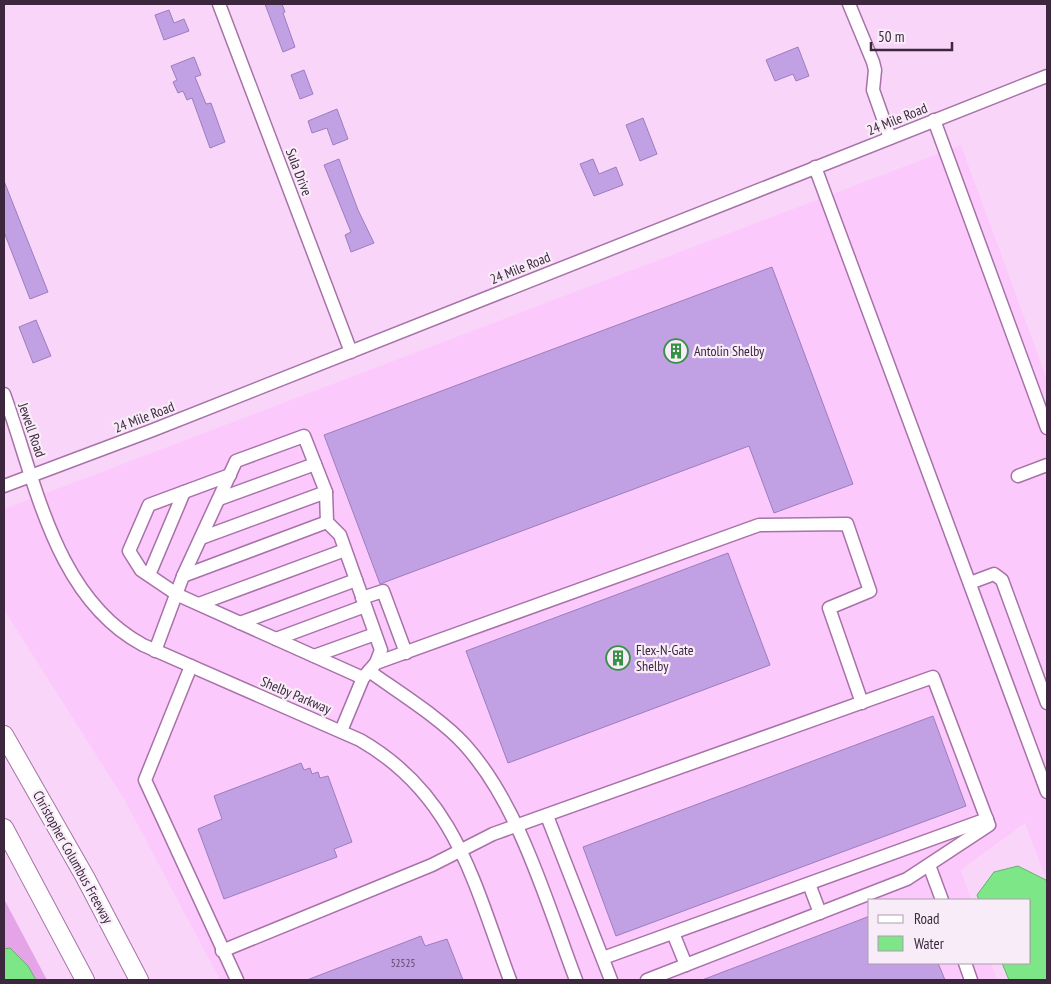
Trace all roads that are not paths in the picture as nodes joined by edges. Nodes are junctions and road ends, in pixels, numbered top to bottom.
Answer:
1 (219, 4) edge
2 (849, 4) edge
3 (1047, 76) edge
4 (934, 120) junction
5 (890, 138) junction
6 (816, 167) junction
7 (351, 352) junction
8 (4, 394) edge
9 (1047, 428) edge
10 (315, 464) junction
11 (1047, 465) edge
12 (230, 475) junction
13 (31, 476) junction
14 (1018, 476) dead end
15 (4, 486) edge
16 (184, 492) junction
17 (326, 492) junction
18 (219, 499) junction
19 (327, 522) junction
20 (201, 538) junction
21 (345, 550) junction
22 (148, 576) junction
23 (183, 576) junction
24 (356, 580) junction
25 (970, 583) junction
26 (178, 595) junction
27 (364, 602) junction
28 (198, 604) junction
29 (240, 623) junction
30 (375, 634) junction
31 (276, 639) junction
32 (155, 651) junction
33 (406, 652) junction
34 (314, 656) junction
35 (191, 666) junction
36 (370, 671) junction
37 (862, 702) junction
38 (1047, 703) edge
39 (341, 731) junction
40 (4, 736) edge
41 (1047, 792) edge
42 (547, 816) junction
43 (987, 819) junction
44 (517, 825) junction
45 (4, 828) edge
46 (461, 850) junction
47 (929, 865) junction
48 (809, 884) junction
49 (942, 899) edge
50 (820, 913) junction
51 (673, 933) junction
52 (222, 951) junction
53 (602, 958) junction
54 (965, 964) edge
55 (686, 965) junction
56 (85, 980) edge
57 (139, 980) edge
58 (237, 980) edge
59 (510, 980) edge
60 (576, 980) edge
61 (611, 980) edge
62 (646, 980) edge
63 (971, 980) edge

1 - 7 street, Sula Drive
2 - 5 street
3 - 4 street, 24 Mile Road
4 - 5 street, 24 Mile Road
4 - 9 street
5 - 6 street, 24 Mile Road
6 - 7 street, 24 Mile Road
6 - 25 street
7 - 13 street, 24 Mile Road
8 - 13 street, Jewell Road
10 - 12 street
10 - 17 street
10 - 18 street
11 - 14 street
12 - 16 street
12 - 18 street
13 - 15 street, 24 Mile Road
13 - 32 street, Shelby Parkway
16 - 22 street
16 - 22 street
17 - 19 street
17 - 20 street
18 - 20 street
19 - 21 street
19 - 23 street
20 - 23 street
21 - 24 street
21 - 28 street
22 - 26 street
23 - 26 street
24 - 27 street
24 - 29 street
25 - 38 street
25 - 41 street
26 - 28 street
26 - 32 street
27 - 30 street
27 - 31 street
27 - 33 street
28 - 29 street
29 - 31 street
30 - 34 street
30 - 36 street
31 - 34 street
32 - 35 street, Shelby Parkway
33 - 36 street
33 - 37 street
34 - 36 street
35 - 39 street, Shelby Parkway
35 - 52 street
36 - 39 street
36 - 44 street
37 - 42 street
37 - 43 street
39 - 46 street, Shelby Parkway
40 - 57 highway, Christopher Columbus Freeway
42 - 44 street
42 - 53 street
43 - 47 street
43 - 48 street
44 - 46 street
44 - 60 street
45 - 56 highway
46 - 52 street
46 - 59 street, Shelby Parkway
47 - 49 street
47 - 50 street
48 - 50 street
48 - 51 street
50 - 55 street
51 - 53 street
51 - 55 street
52 - 58 street
53 - 61 street
54 - 63 street
55 - 62 street

